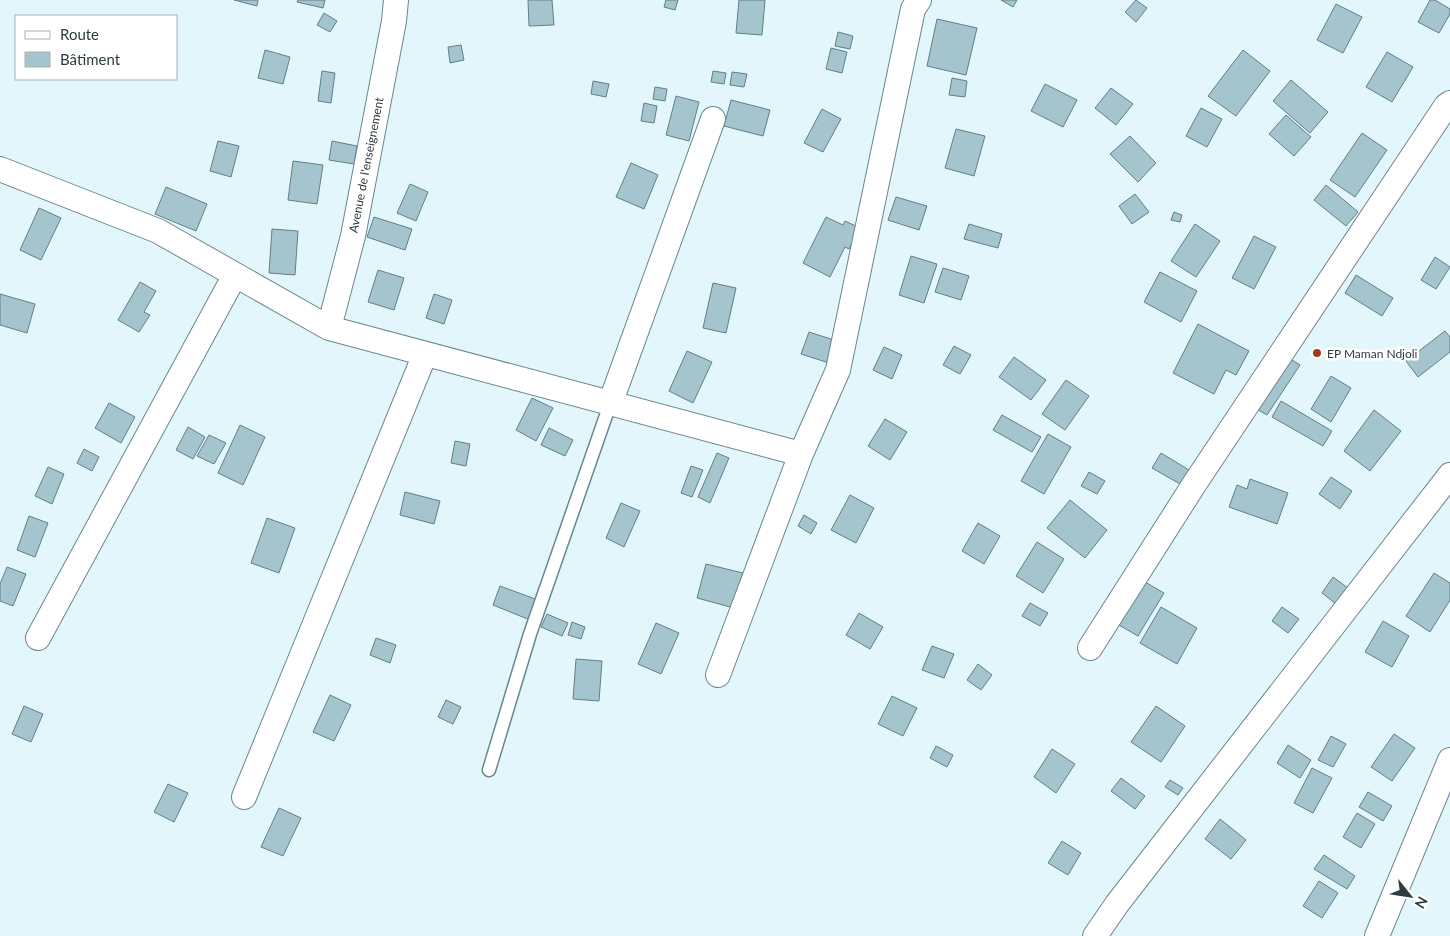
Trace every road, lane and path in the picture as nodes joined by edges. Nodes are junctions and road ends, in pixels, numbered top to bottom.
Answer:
1 (396, 0) edge
2 (919, 0) edge
3 (1450, 102) edge
4 (713, 119) dead end
5 (0, 169) edge
6 (235, 275) junction
7 (329, 328) junction
8 (425, 354) junction
9 (610, 404) junction
10 (801, 454) junction
11 (1450, 474) edge
12 (38, 638) dead end
13 (1090, 648) dead end
14 (718, 675) dead end
15 (1450, 760) edge
16 (489, 770) dead end
17 (244, 797) dead end
18 (1095, 936) edge
19 (1376, 936) edge

1 - 7 street, Avenue de l'enseignement
2 - 10 street
3 - 13 street
4 - 9 street
5 - 6 street
6 - 7 street
6 - 12 street
7 - 8 street
8 - 9 street
8 - 17 street
9 - 10 street
9 - 16 lane
10 - 14 street
11 - 18 street
15 - 19 street

